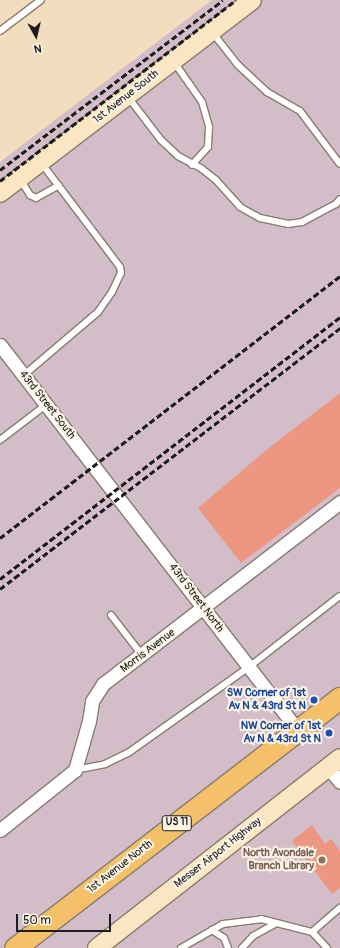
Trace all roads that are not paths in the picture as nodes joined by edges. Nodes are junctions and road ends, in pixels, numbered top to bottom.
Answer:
1 (40, 0) edge
2 (252, 0) edge
3 (0, 31) edge
4 (211, 31) junction
5 (173, 61) junction
6 (128, 96) junction
7 (40, 162) junction
8 (340, 164) edge
9 (192, 165) junction
10 (19, 179) junction
11 (58, 185) junction
12 (0, 193) edge
13 (340, 199) edge
14 (0, 345) edge
15 (24, 375) junction
16 (47, 404) junction
17 (0, 440) edge
18 (95, 465) joint
19 (340, 502) edge
20 (340, 596) edge
21 (205, 608) junction
22 (111, 614) dead end
23 (142, 654) junction
24 (249, 667) junction
25 (340, 698) edge
26 (298, 730) junction
27 (334, 763) edge
28 (75, 770) junction
29 (340, 782) edge
30 (0, 830) edge
31 (340, 908) edge
32 (275, 924) junction
33 (212, 930) junction
34 (312, 932) junction
35 (15, 948) edge
36 (97, 948) edge
37 (181, 948) edge
38 (228, 948) edge
39 (242, 948) edge
40 (327, 948) edge

1 - 3 lane
2 - 4 street, 1st Avenue South
4 - 5 street, 1st Avenue South
4 - 8 lane
5 - 6 street, 1st Avenue South
5 - 9 lane
6 - 7 street, 1st Avenue South
6 - 9 lane
7 - 10 street, 1st Avenue South
7 - 11 lane
9 - 13 lane
10 - 11 lane
10 - 12 street, 1st Avenue South
11 - 15 lane
14 - 15 street, 43rd Street South
15 - 16 street, 43rd Street South
16 - 17 lane
16 - 18 street, 43rd Street South
18 - 21 street, 43rd Street North
19 - 21 street, Morris Avenue
20 - 24 lane
21 - 23 street, Morris Avenue
21 - 24 street, 43rd Street North
22 - 23 lane
23 - 28 street, Morris Avenue
24 - 26 street, 43rd Street North
24 - 28 lane
25 - 26 main road, 1st Avenue North / US 11
26 - 35 main road, 1st Avenue North / US 11
27 - 29 street
27 - 36 street, Messer Airport Highway
28 - 30 street
31 - 34 lane
32 - 33 lane
32 - 34 lane
32 - 39 lane
33 - 37 lane
33 - 38 lane
34 - 40 lane

